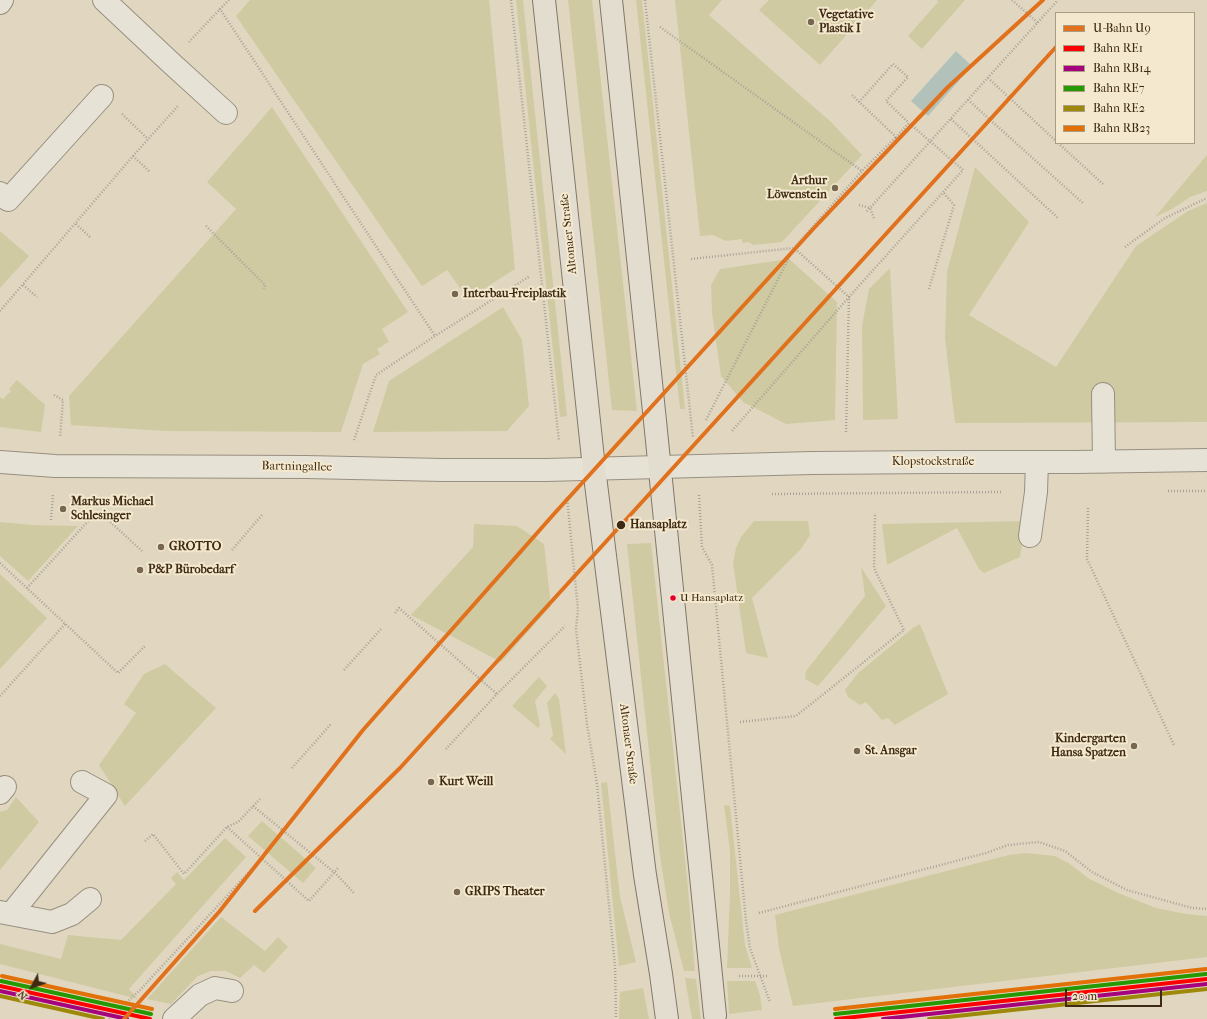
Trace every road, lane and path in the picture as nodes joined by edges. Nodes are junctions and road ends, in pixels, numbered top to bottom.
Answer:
1 (2, 0) edge
2 (104, 0) edge
3 (229, 0) edge
4 (510, 0) edge
5 (544, 0) edge
6 (610, 0) edge
7 (645, 0) edge
8 (1012, 0) edge
9 (1058, 0) edge
10 (0, 2) edge
11 (220, 9) junction
12 (1038, 23) junction
13 (660, 27) dead end
14 (170, 62) junction
15 (988, 78) junction
16 (195, 86) junction
17 (852, 95) dead end
18 (102, 96) joint
19 (968, 100) junction
20 (859, 102) junction
21 (226, 114) dead end
22 (951, 119) junction
23 (909, 123) junction
24 (896, 137) junction
25 (148, 139) junction
26 (1055, 140) edge
27 (930, 141) junction
28 (1059, 144) edge
29 (133, 156) junction
30 (862, 171) junction
31 (150, 172) dead end
32 (1103, 184) dead end
33 (943, 192) junction
34 (0, 193) edge
35 (1207, 198) edge
36 (1084, 204) dead end
37 (859, 205) dead end
38 (870, 208) junction
39 (866, 212) dead end
40 (874, 218) dead end
41 (1058, 218) dead end
42 (76, 224) junction
43 (206, 226) dead end
44 (91, 238) dead end
45 (1125, 247) dead end
46 (794, 248) junction
47 (691, 259) dead end
48 (530, 276) dead end
49 (23, 285) junction
50 (264, 288) dead end
51 (929, 289) dead end
52 (849, 297) junction
53 (37, 298) dead end
54 (0, 311) edge
55 (434, 336) junction
56 (1103, 394) dead end
57 (54, 395) dead end
58 (689, 409) dead end
59 (556, 417) dead end
60 (706, 420) dead end
61 (731, 432) dead end
62 (846, 432) dead end
63 (60, 436) dead end
64 (353, 442) dead end
65 (1207, 460) edge
66 (0, 462) edge
67 (1037, 462) junction
68 (1104, 462) junction
69 (660, 467) junction
70 (594, 468) junction
71 (1160, 491) dead end
72 (1207, 491) edge
73 (1036, 492) junction
74 (767, 494) dead end
75 (699, 496) dead end
76 (1088, 508) dead end
77 (875, 513) dead end
78 (262, 515) dead end
79 (569, 516) dead end
80 (91, 518) dead end
81 (106, 518) dead end
82 (1030, 536) dead end
83 (232, 550) dead end
84 (142, 551) dead end
85 (0, 563) edge
86 (27, 588) junction
87 (395, 614) dead end
88 (65, 624) junction
89 (565, 626) dead end
90 (382, 628) dead end
91 (145, 646) dead end
92 (344, 670) dead end
93 (497, 694) junction
94 (0, 696) edge
95 (740, 722) dead end
96 (331, 724) dead end
97 (1174, 745) dead end
98 (446, 749) dead end
99 (292, 768) dead end
100 (82, 782) dead end
101 (260, 799) dead end
102 (253, 806) junction
103 (227, 827) junction
104 (145, 841) dead end
105 (262, 858) junction
106 (338, 868) dead end
107 (335, 873) junction
108 (354, 892) dead end
109 (90, 899) dead end
110 (1207, 909) edge
111 (6, 913) edge
112 (759, 913) dead end
113 (232, 991) dead end
114 (770, 1002) dead end
115 (715, 1015) dead end
116 (110, 1019) edge
117 (174, 1019) edge
118 (616, 1019) edge
119 (667, 1019) edge

1 - 10 street
2 - 14 street
3 - 11 path
4 - 59 path
5 - 70 main road, Altonaer Straße
6 - 69 main road
7 - 58 path
8 - 12 path
9 - 12 path
11 - 14 path
11 - 55 path
12 - 15 path
13 - 30 path
14 - 16 street
15 - 19 path
15 - 26 path
16 - 21 street
16 - 25 path
17 - 20 path
18 - 25 path
18 - 34 street
19 - 22 path
19 - 36 path
20 - 23 path
20 - 24 path
22 - 27 path
22 - 41 path
23 - 24 path
23 - 27 path
24 - 30 path
25 - 29 path
27 - 33 path
27 - 38 path
28 - 32 path
29 - 31 path
29 - 42 path
30 - 46 path
33 - 51 path
33 - 52 path
35 - 45 path
37 - 38 path
38 - 39 path
38 - 40 path
42 - 44 path
42 - 49 path
43 - 50 path
46 - 47 path
46 - 52 path
46 - 60 path
48 - 55 path
49 - 53 path
49 - 54 path
52 - 61 path
52 - 62 path
55 - 64 path
56 - 68 street
57 - 63 path
65 - 68 street, Klopstockstraße
66 - 70 street, Bartningallee
67 - 68 street, Klopstockstraße
67 - 69 street, Klopstockstraße
67 - 73 street
69 - 70 street
69 - 115 main road
70 - 119 main road, Altonaer Straße
71 - 72 path
73 - 74 path
73 - 82 street
75 - 114 path
76 - 97 path
77 - 95 path
78 - 83 path
79 - 118 path
80 - 86 path
81 - 84 path
85 - 86 path
86 - 88 path
87 - 93 path
88 - 91 path
88 - 94 path
89 - 93 path
90 - 92 path
93 - 98 path
96 - 99 path
100 - 111 street
101 - 102 path
102 - 103 path
102 - 107 path
103 - 104 path
103 - 105 path
105 - 107 path
105 - 116 path
106 - 107 path
107 - 108 path
109 - 111 street
110 - 112 path
113 - 117 street

